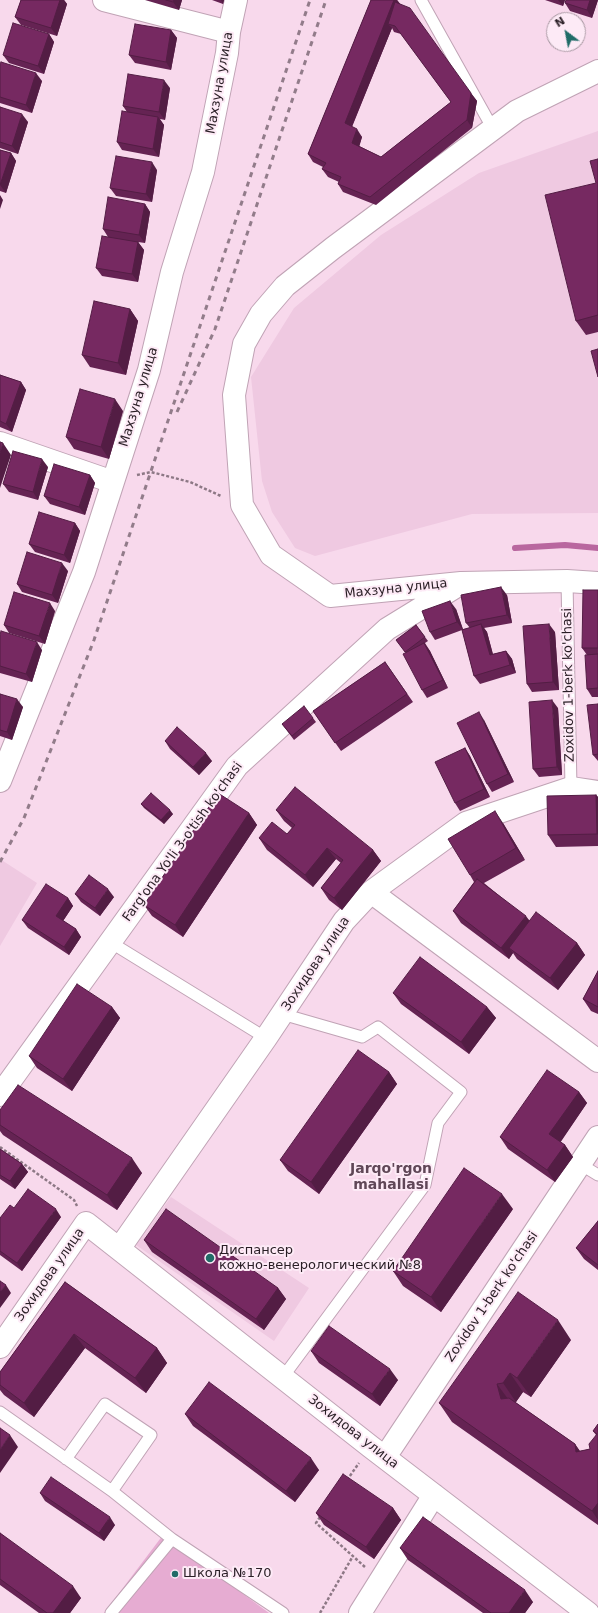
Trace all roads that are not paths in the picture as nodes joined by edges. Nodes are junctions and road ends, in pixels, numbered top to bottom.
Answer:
1 (104, 0) edge
2 (236, 0) edge
3 (421, 0) edge
4 (229, 32) junction
5 (598, 71) edge
6 (493, 129) junction
7 (0, 443) edge
8 (113, 482) junction
9 (567, 581) junction
10 (461, 583) junction
11 (598, 583) edge
12 (0, 781) edge
13 (571, 788) junction
14 (598, 792) edge
15 (370, 892) junction
16 (110, 942) junction
17 (282, 1014) junction
18 (266, 1038) junction
19 (598, 1061) edge
20 (0, 1095) edge
21 (598, 1137) edge
22 (589, 1170) edge
23 (119, 1250) junction
24 (0, 1347) edge
25 (283, 1377) junction
26 (0, 1412) edge
27 (378, 1452) junction
28 (66, 1459) junction
29 (112, 1491) junction
30 (434, 1495) junction
31 (172, 1540) junction
32 (110, 1613) edge
33 (283, 1613) edge
34 (360, 1613) edge
35 (588, 1613) edge

1 - 4 street
2 - 4 street, Махзуна улица
3 - 6 lane
4 - 8 street, Махзуна улица
5 - 6 street, Махзуна улица
6 - 10 street, Махзуна улица
7 - 8 street
8 - 12 street, Махзуна улица
9 - 10 street, Махзуна улица
9 - 11 street, Махзуна улица
9 - 13 lane, Zoxidov 1-berk ko'chasi
10 - 16 street, Farg'ona Yo'li 3-o'tish ko'chasi
13 - 14 street, Зохидова улица
13 - 15 street, Зохидова улица
15 - 17 street, Зохидова улица
15 - 19 street
16 - 18 lane
16 - 20 street, Farg'ona Yo'li 3-o'tish ko'chasi
17 - 18 street, Зохидова улица
17 - 25 lane
18 - 23 street, Зохидова улица
21 - 22 street, Zoxidov 1-berk ko'chasi
22 - 27 street, Zoxidov 1-berk ko'chasi
23 - 24 street, Зохидова улица
23 - 25 street, Зохидова улица
25 - 27 street, Зохидова улица
26 - 28 lane
27 - 30 street, Зохидова улица
28 - 29 lane
28 - 29 lane
29 - 31 lane
30 - 34 street
30 - 35 street, Зохидова улица
31 - 32 lane
31 - 33 lane

